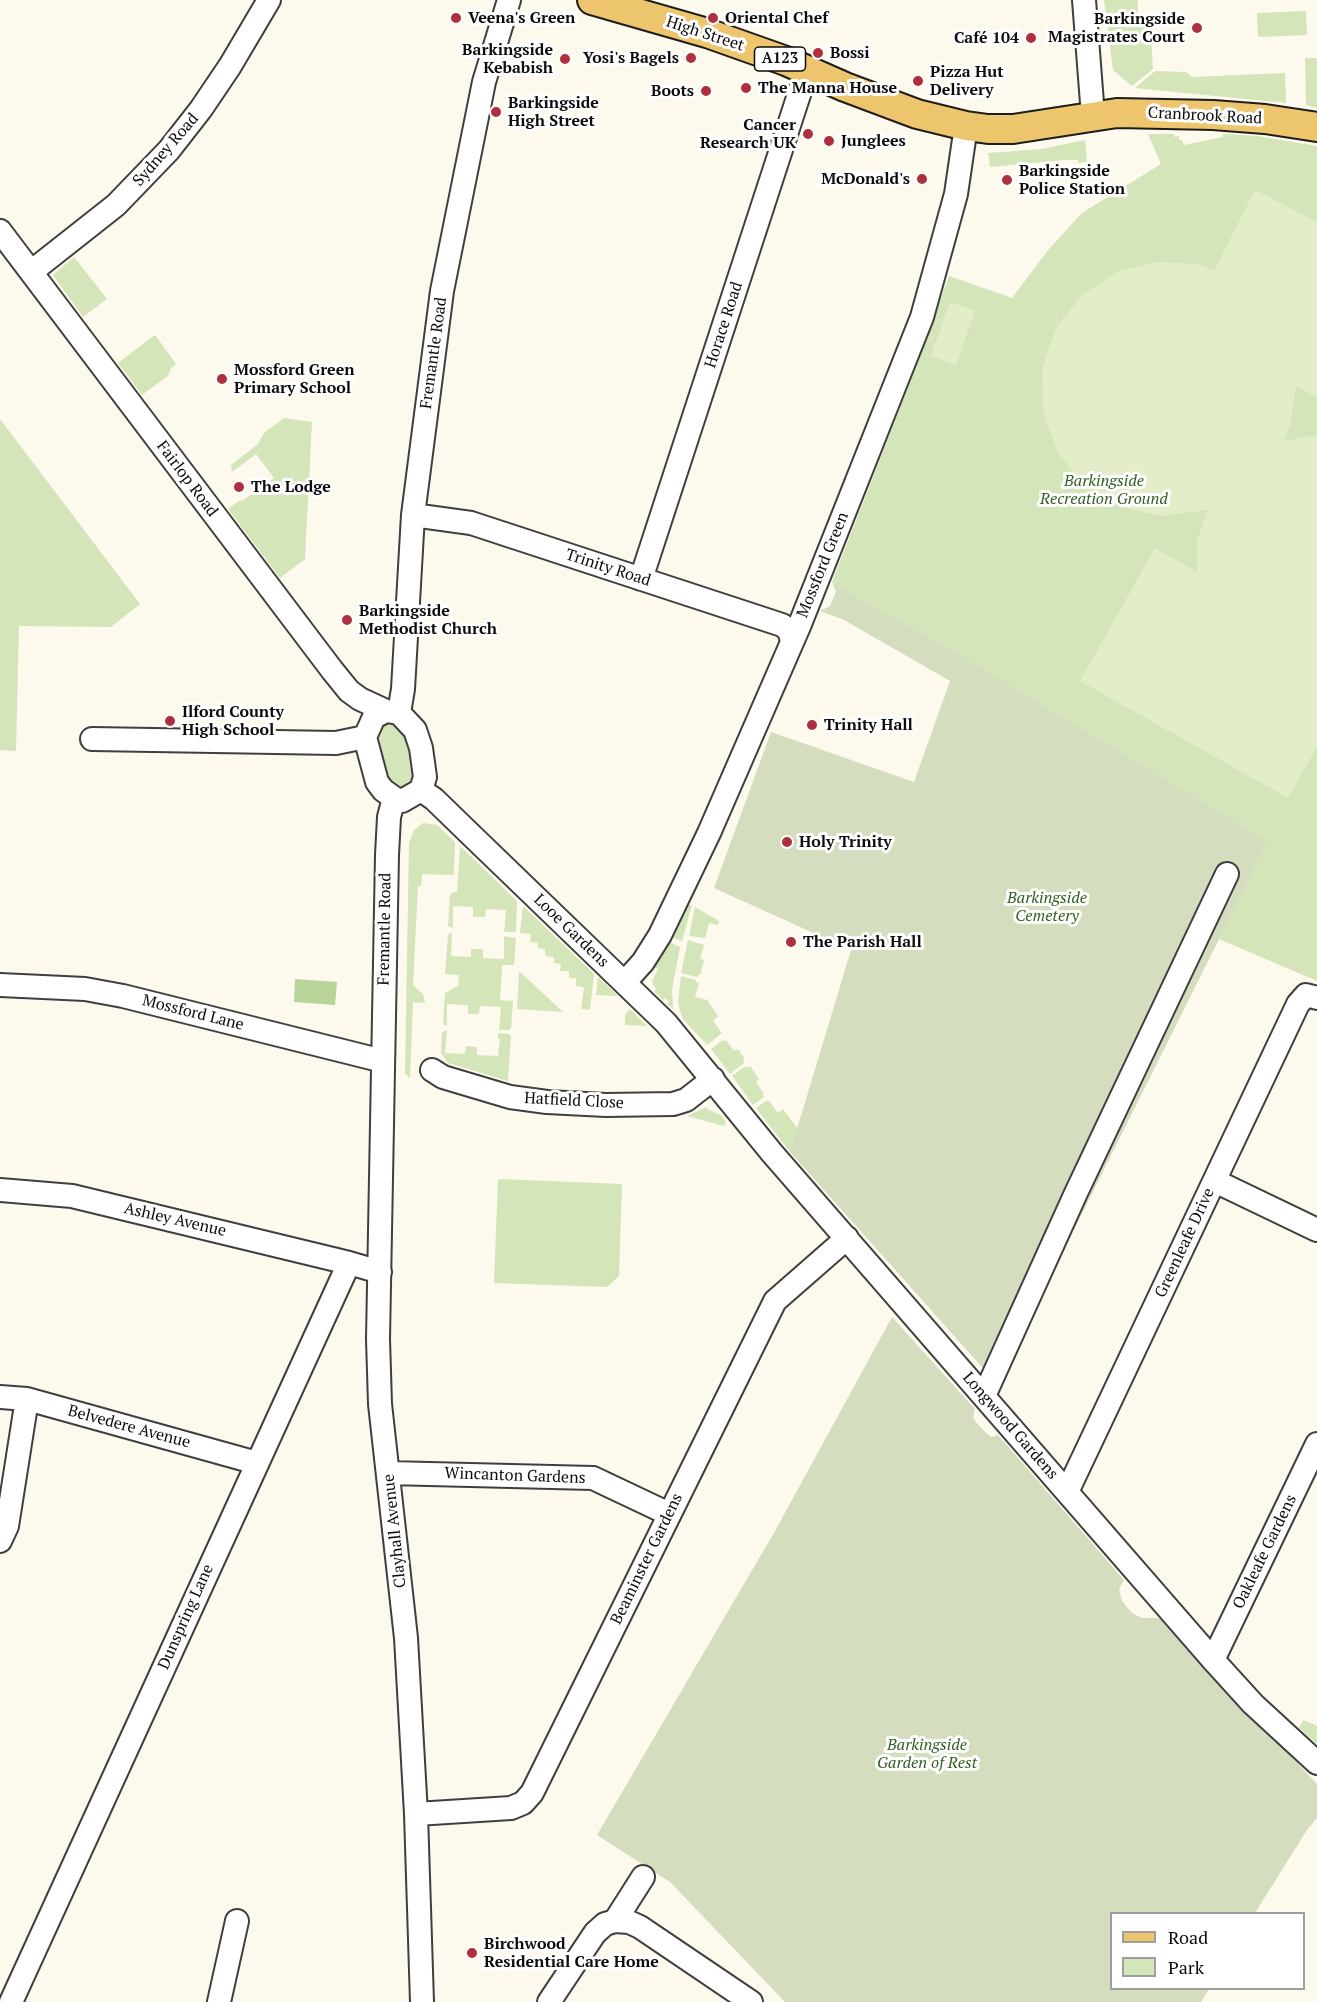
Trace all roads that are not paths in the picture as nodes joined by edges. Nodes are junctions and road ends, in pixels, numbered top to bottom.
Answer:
1 (269, 0) edge
2 (509, 0) edge
3 (592, 0) edge
4 (1083, 0) edge
5 (807, 70) junction
6 (1094, 116) junction
7 (966, 126) junction
8 (1317, 127) edge
9 (0, 231) edge
10 (31, 272) junction
11 (413, 514) junction
12 (641, 579) junction
13 (792, 641) junction
14 (393, 712) junction
15 (365, 737) junction
16 (92, 739) dead end
17 (421, 790) junction
18 (394, 798) junction
19 (1227, 874) dead end
20 (625, 982) junction
21 (0, 985) edge
22 (1311, 996) edge
23 (383, 1061) junction
24 (432, 1070) dead end
25 (713, 1079) junction
26 (1215, 1180) junction
27 (0, 1190) edge
28 (1317, 1230) edge
29 (847, 1238) junction
30 (348, 1263) junction
31 (380, 1272) junction
32 (984, 1396) junction
33 (0, 1397) edge
34 (27, 1399) junction
35 (1317, 1444) edge
36 (256, 1462) junction
37 (388, 1473) junction
38 (1067, 1492) junction
39 (669, 1514) junction
40 (0, 1541) edge
41 (1214, 1660) junction
42 (1317, 1763) edge
43 (416, 1814) junction
44 (643, 1877) dead end
45 (237, 1921) dead end
46 (615, 1921) junction
47 (11, 2002) edge
48 (219, 2002) edge
49 (422, 2002) edge
50 (549, 2002) edge
51 (751, 2002) edge

1 - 10 street, Sydney Road
2 - 11 street, Fremantle Road
3 - 5 main road, High Street / A123
4 - 6 street
5 - 7 main road, High Street / A123
5 - 12 street, Horace Road
6 - 7 main road, High Street / A123
6 - 8 main road, Cranbrook Road / A123
7 - 13 street, Mossford Green
9 - 10 street, Fairlop Road
10 - 14 street, Fairlop Road
11 - 12 street, Trinity Road
11 - 14 street, Fremantle Road
12 - 13 street, Trinity Road
13 - 20 street, Mossford Green
14 - 15 street
14 - 17 street
15 - 16 street
15 - 18 street
17 - 18 street
17 - 20 street, Looe Gardens
18 - 23 street, Fremantle Road
19 - 32 street
20 - 25 street, Looe Gardens
21 - 23 street, Mossford Lane
22 - 26 street, Greenleafe Drive
23 - 31 street, Clayhall Avenue
24 - 25 street, Hatfield Close
25 - 29 street, Longwood Gardens
26 - 28 street
26 - 38 street, Greenleafe Drive
27 - 30 street, Ashley Avenue
29 - 32 street, Longwood Gardens
29 - 39 street, Beaminster Gardens
30 - 31 street
30 - 36 street, Dunspring Lane
31 - 37 street, Clayhall Avenue
32 - 38 street, Longwood Gardens
33 - 34 street, Belvedere Avenue
34 - 36 street, Belvedere Avenue
34 - 40 street
35 - 41 street, Oakleafe Gardens
36 - 47 street, Dunspring Lane
37 - 39 street, Wincanton Gardens
37 - 43 street, Clayhall Avenue
38 - 41 street, Longwood Gardens
39 - 43 street, Beaminster Gardens
41 - 42 street, Longwood Gardens
43 - 49 street, Clayhall Avenue
44 - 46 street
45 - 48 street
46 - 50 street
46 - 51 street

